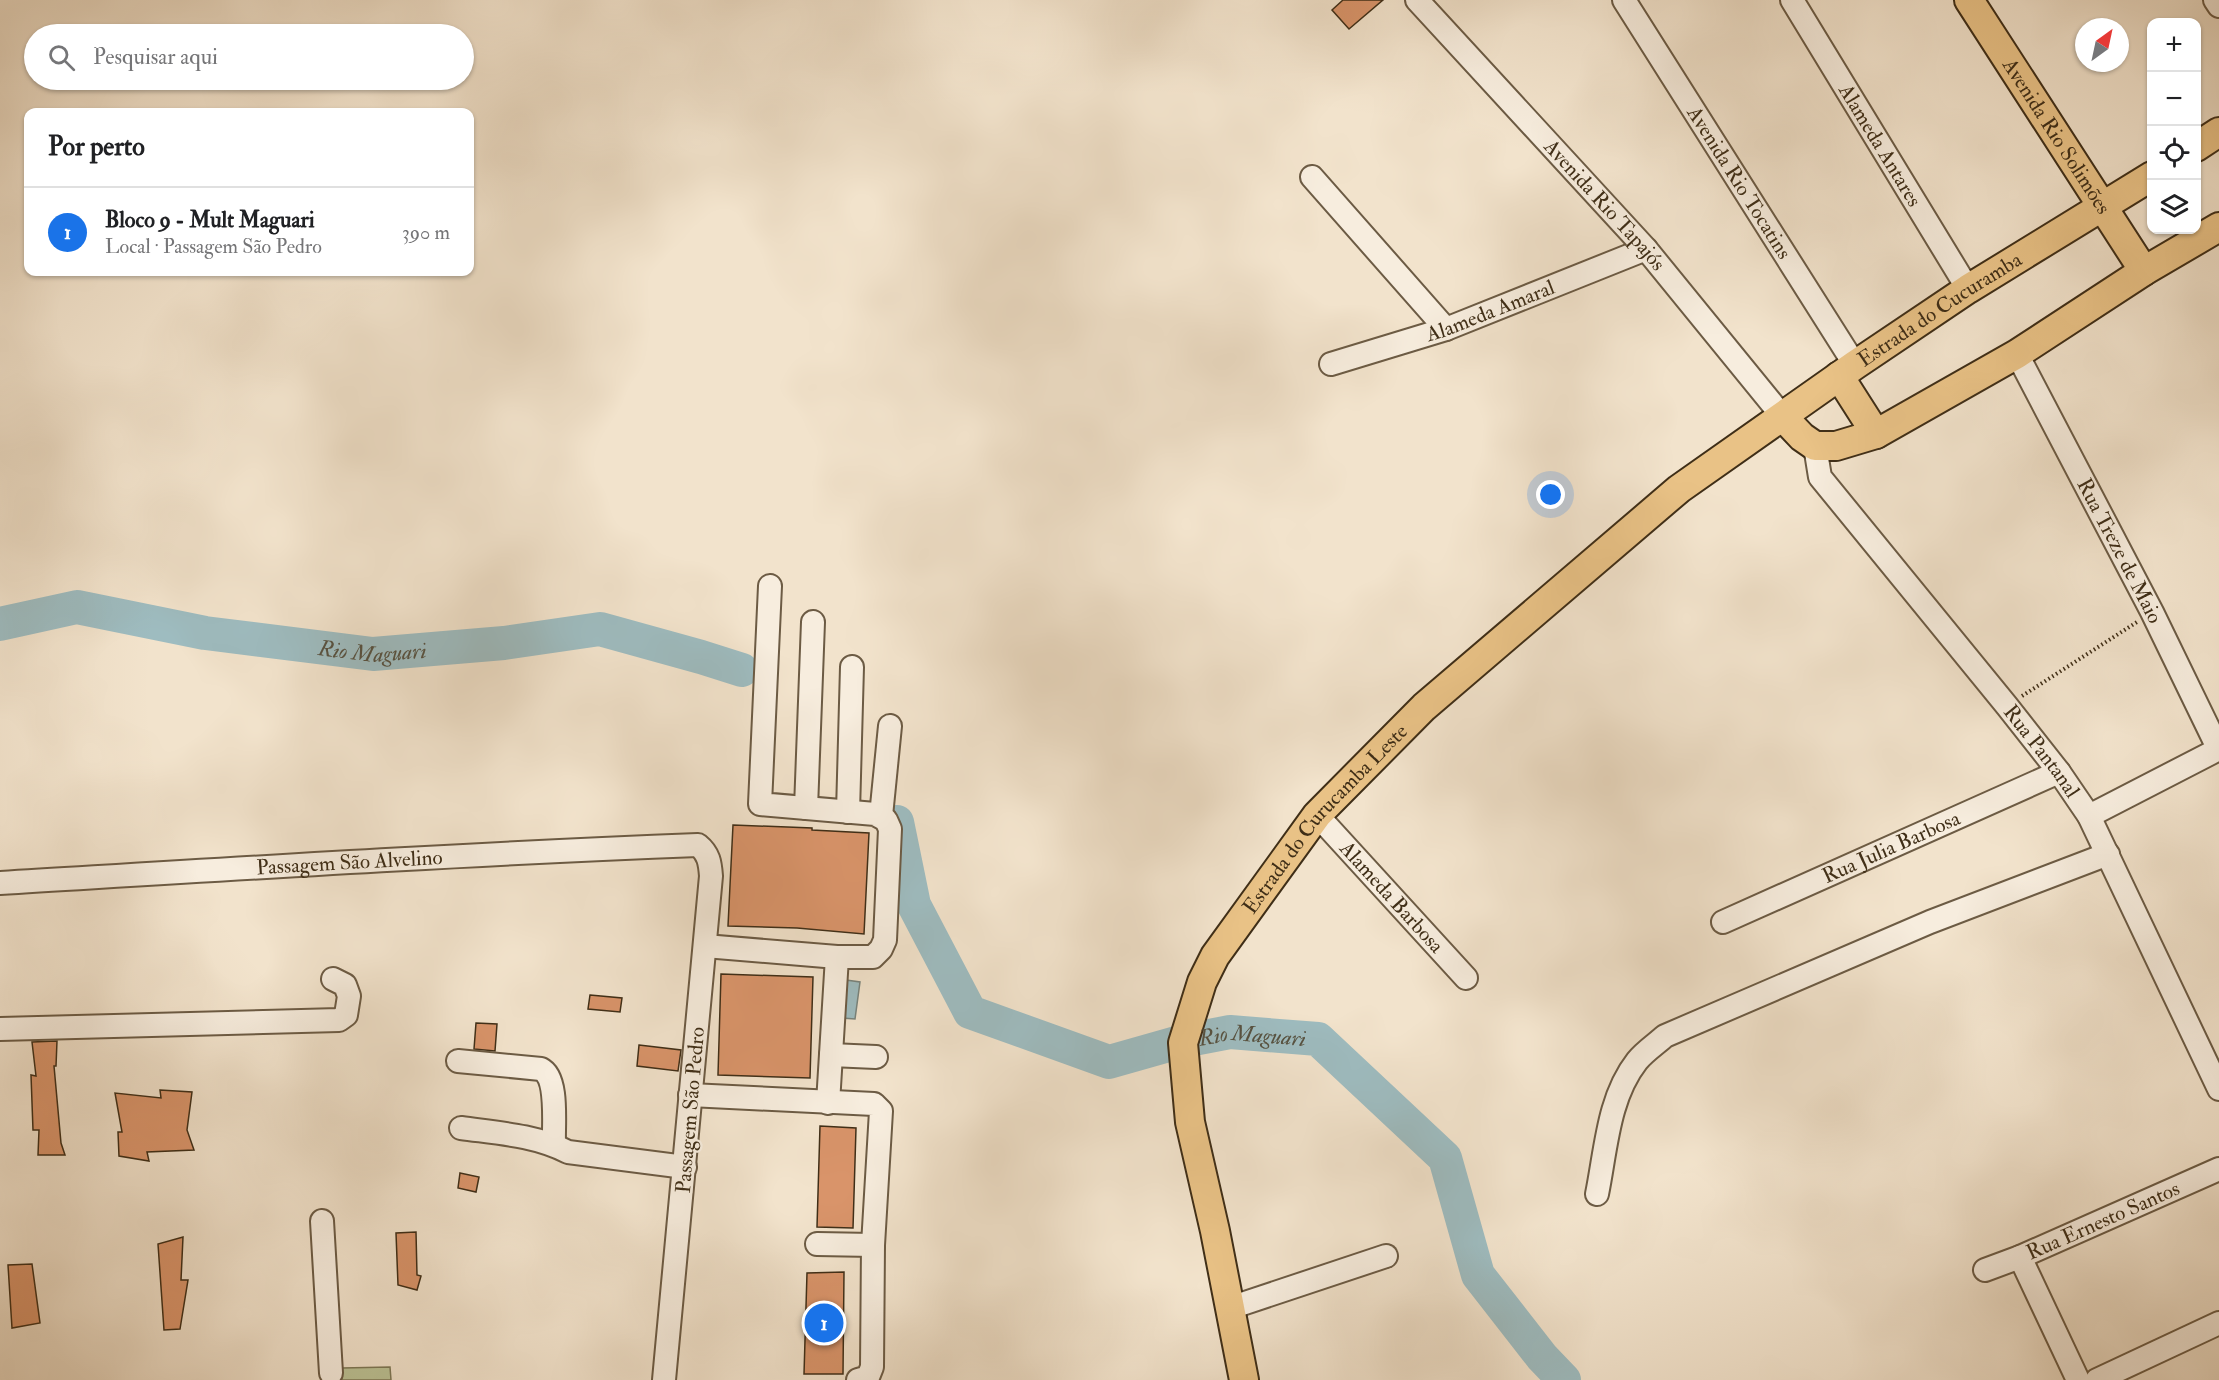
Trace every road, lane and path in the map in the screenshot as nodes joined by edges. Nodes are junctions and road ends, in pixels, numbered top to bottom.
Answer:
1 (1417, 0) edge
2 (1624, 0) edge
3 (1792, 0) edge
4 (1969, 0) edge
5 (2216, 0) edge
6 (2219, 6) edge
7 (2219, 132) edge
8 (2201, 144) edge
9 (1312, 177) dead end
10 (2147, 179) edge
11 (2103, 208) junction
12 (2219, 227) edge
13 (1646, 249) junction
14 (2144, 271) junction
15 (1968, 288) junction
16 (1446, 328) junction
17 (2017, 354) junction
18 (1331, 364) dead end
19 (1847, 370) junction
20 (1783, 417) junction
21 (1876, 434) junction
22 (1815, 446) junction
23 (770, 586) dead end
24 (2152, 612) junction
25 (813, 622) dead end
26 (852, 668) dead end
27 (2007, 706) junction
28 (890, 726) dead end
29 (2219, 749) edge
30 (2059, 772) junction
31 (806, 808) junction
32 (848, 812) junction
33 (1317, 815) junction
34 (881, 816) junction
35 (2090, 816) junction
36 (698, 845) joint
37 (2108, 854) junction
38 (0, 883) edge
39 (1724, 922) dead end
40 (705, 946) junction
41 (837, 957) junction
42 (1466, 978) dead end
43 (333, 979) dead end
44 (0, 1029) edge
45 (831, 1055) junction
46 (876, 1057) dead end
47 (458, 1061) dead end
48 (2219, 1089) edge
49 (690, 1095) junction
50 (828, 1103) junction
51 (461, 1128) dead end
52 (554, 1145) junction
53 (685, 1167) junction
54 (2219, 1169) edge
55 (1597, 1194) dead end
56 (322, 1221) dead end
57 (816, 1244) dead end
58 (873, 1245) junction
59 (1386, 1256) dead end
60 (2020, 1257) junction
61 (1986, 1269) dead end
62 (1230, 1308) junction
63 (2219, 1323) edge
64 (331, 1373) dead end
65 (664, 1380) edge
66 (858, 1380) edge
67 (1244, 1380) edge
68 (2078, 1380) edge
69 (2097, 1380) edge

1 - 13 street, Avenida Rio Tapajós
2 - 19 street, Avenida Rio Tocatins
3 - 15 street, Alameda Antares
4 - 11 main road, Avenida Rio Solimões
5 - 6 street
7 - 8 main road
9 - 16 street
10 - 11 main road, Estrada do Cucuramba
11 - 14 main road, Avenida Rio Solimões
11 - 15 main road, Estrada do Cucuramba
12 - 14 main road
13 - 16 street, Alameda Amaral
13 - 20 street, Avenida Rio Tapajós
14 - 17 main road
15 - 19 main road, Estrada do Cucuramba
16 - 18 street, Alameda Amaral
17 - 21 main road
17 - 24 street, Rua Treze de Maio
19 - 20 main road, Estrada do Cucuramba
19 - 21 main road
20 - 22 main road
20 - 33 main road, Estrada do Curucamba Leste
21 - 22 main road
22 - 27 street, Rua Pantanal
23 - 31 street
24 - 27 path
24 - 29 street, Rua Treze de Maio
25 - 31 street
26 - 32 street
27 - 30 street, Rua Pantanal
28 - 34 street
29 - 35 street
30 - 35 street, Rua Pantanal
30 - 39 street, Rua Julia Barbosa
31 - 32 street
32 - 34 street
33 - 42 street, Alameda Barbosa
33 - 62 main road, Estrada do Curucamba Leste
34 - 41 street
35 - 37 street, Rua Pantanal
36 - 38 street, Passagem São Alvelino
36 - 40 street, Passagem São Pedro
37 - 48 street, Rua Pantanal
37 - 55 street
40 - 41 street
40 - 49 street, Passagem São Pedro
41 - 45 street
43 - 44 street
45 - 46 street
45 - 50 street
47 - 52 street
49 - 50 street
49 - 53 street, Passagem São Pedro
50 - 58 street
51 - 52 street
52 - 53 street
53 - 65 street, Passagem São Pedro
54 - 60 street, Rua Ernesto Santos
56 - 64 street
57 - 58 street
58 - 66 street
59 - 62 street
60 - 61 street, Rua Ernesto Santos
60 - 68 street
62 - 67 main road, Estrada do Curucamba Leste
63 - 69 street

